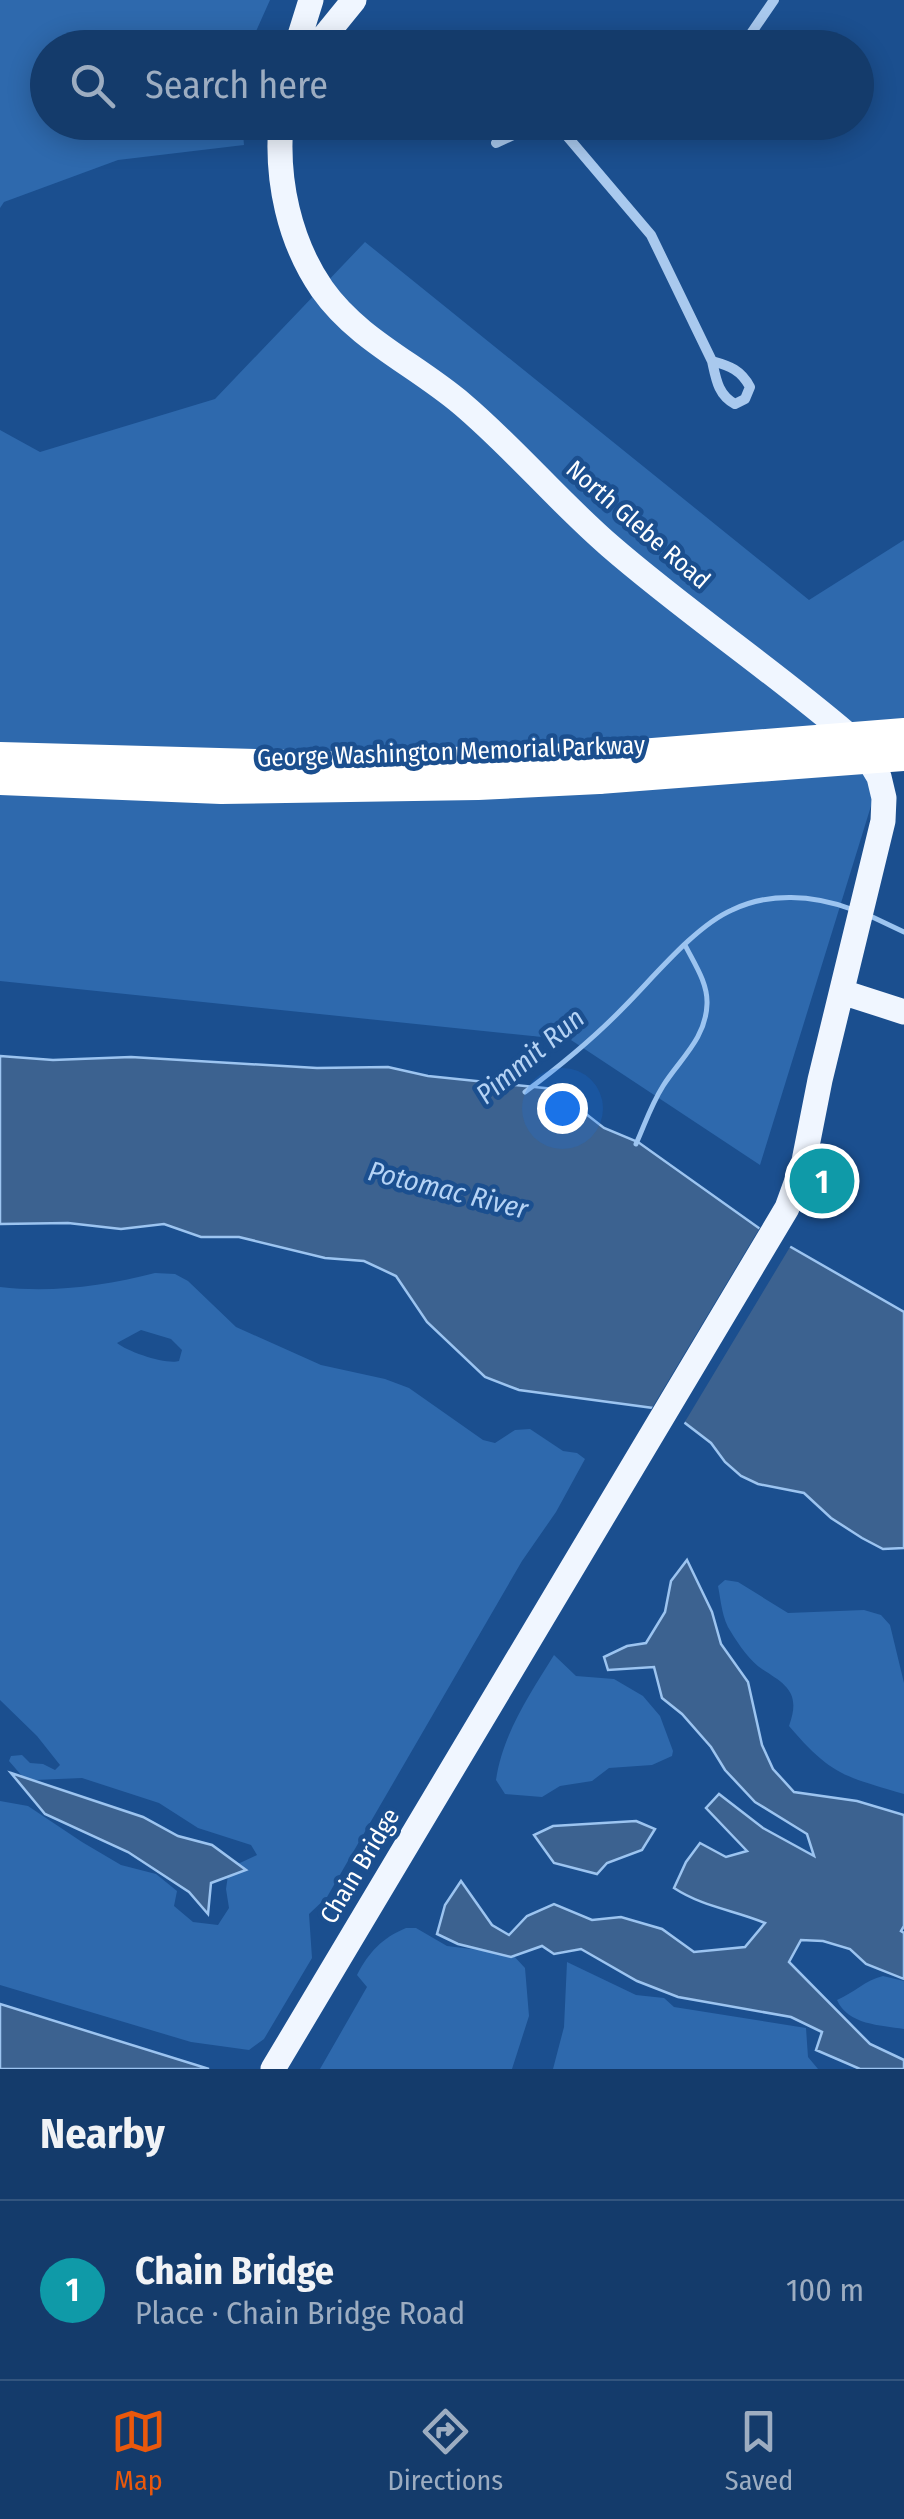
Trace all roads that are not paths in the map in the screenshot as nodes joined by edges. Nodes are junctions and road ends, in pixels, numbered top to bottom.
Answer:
1 (311, 0) edge
2 (354, 0) edge
3 (774, 0) edge
4 (302, 30) edge
5 (330, 30) edge
6 (753, 30) edge
7 (282, 140) edge
8 (502, 140) edge
9 (569, 140) edge
10 (496, 143) dead end
11 (712, 361) dead end
12 (904, 733) edge
13 (0, 757) edge
14 (601, 768) junction
15 (897, 771) edge
16 (0, 780) edge
17 (842, 992) junction
18 (904, 1012) edge
19 (273, 2069) edge

1 - 4 main road
2 - 5 main road
3 - 6 street
7 - 15 main road, North Glebe Road
8 - 10 street
9 - 11 street
12 - 14 highway, George Washington Memorial Parkway, bridge
13 - 14 highway, George Washington Memorial Parkway
14 - 15 highway, George Washington Memorial Parkway, bridge
14 - 16 highway, George Washington Memorial Parkway
15 - 17 main road
17 - 18 main road
17 - 19 main road, Chain Bridge

